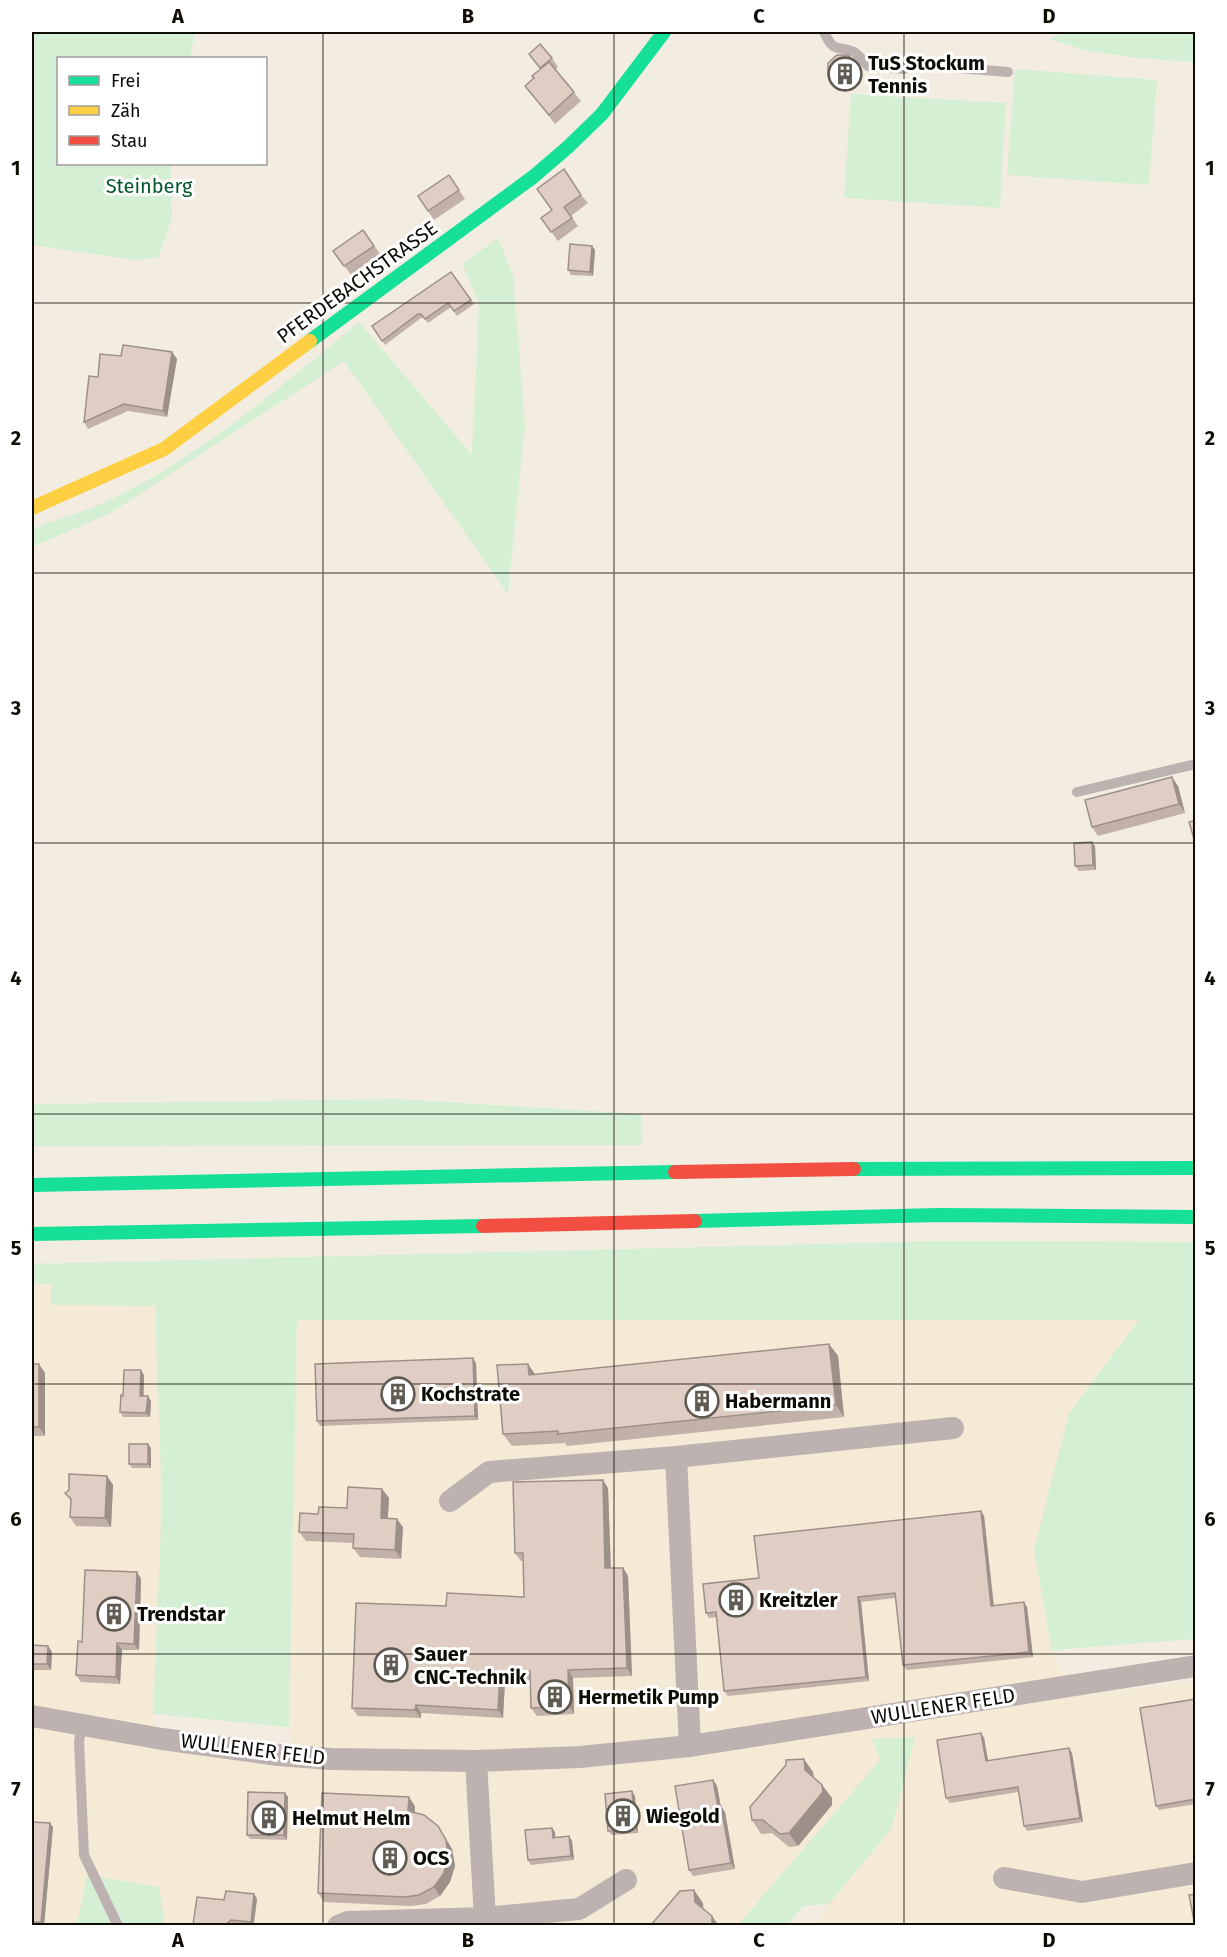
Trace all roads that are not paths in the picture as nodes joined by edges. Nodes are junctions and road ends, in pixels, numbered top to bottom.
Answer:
1 (664, 32) edge
2 (824, 32) edge
3 (1008, 72) dead end
4 (32, 508) edge
5 (1196, 764) edge
6 (1077, 792) dead end
7 (1196, 1168) edge
8 (32, 1185) edge
9 (1196, 1217) edge
10 (32, 1234) edge
11 (953, 1428) dead end
12 (676, 1457) junction
13 (450, 1501) dead end
14 (1196, 1666) edge
15 (32, 1716) edge
16 (82, 1725) junction
17 (690, 1746) junction
18 (476, 1761) junction
19 (1196, 1873) edge
20 (1004, 1878) dead end
21 (626, 1880) dead end
22 (485, 1918) junction
23 (118, 1926) edge
24 (338, 1926) edge

1 - 4 main road, PFERDEBACHSTRASSE
2 - 3 lane
5 - 6 lane
7 - 8 main road
9 - 10 main road
11 - 12 street
12 - 13 street
12 - 17 street
14 - 17 street, WULLENER FELD
15 - 16 street, WULLENER FELD
16 - 18 street, WULLENER FELD
16 - 23 lane
17 - 18 street, WULLENER FELD
18 - 22 street
19 - 20 street
21 - 22 street
22 - 24 street

